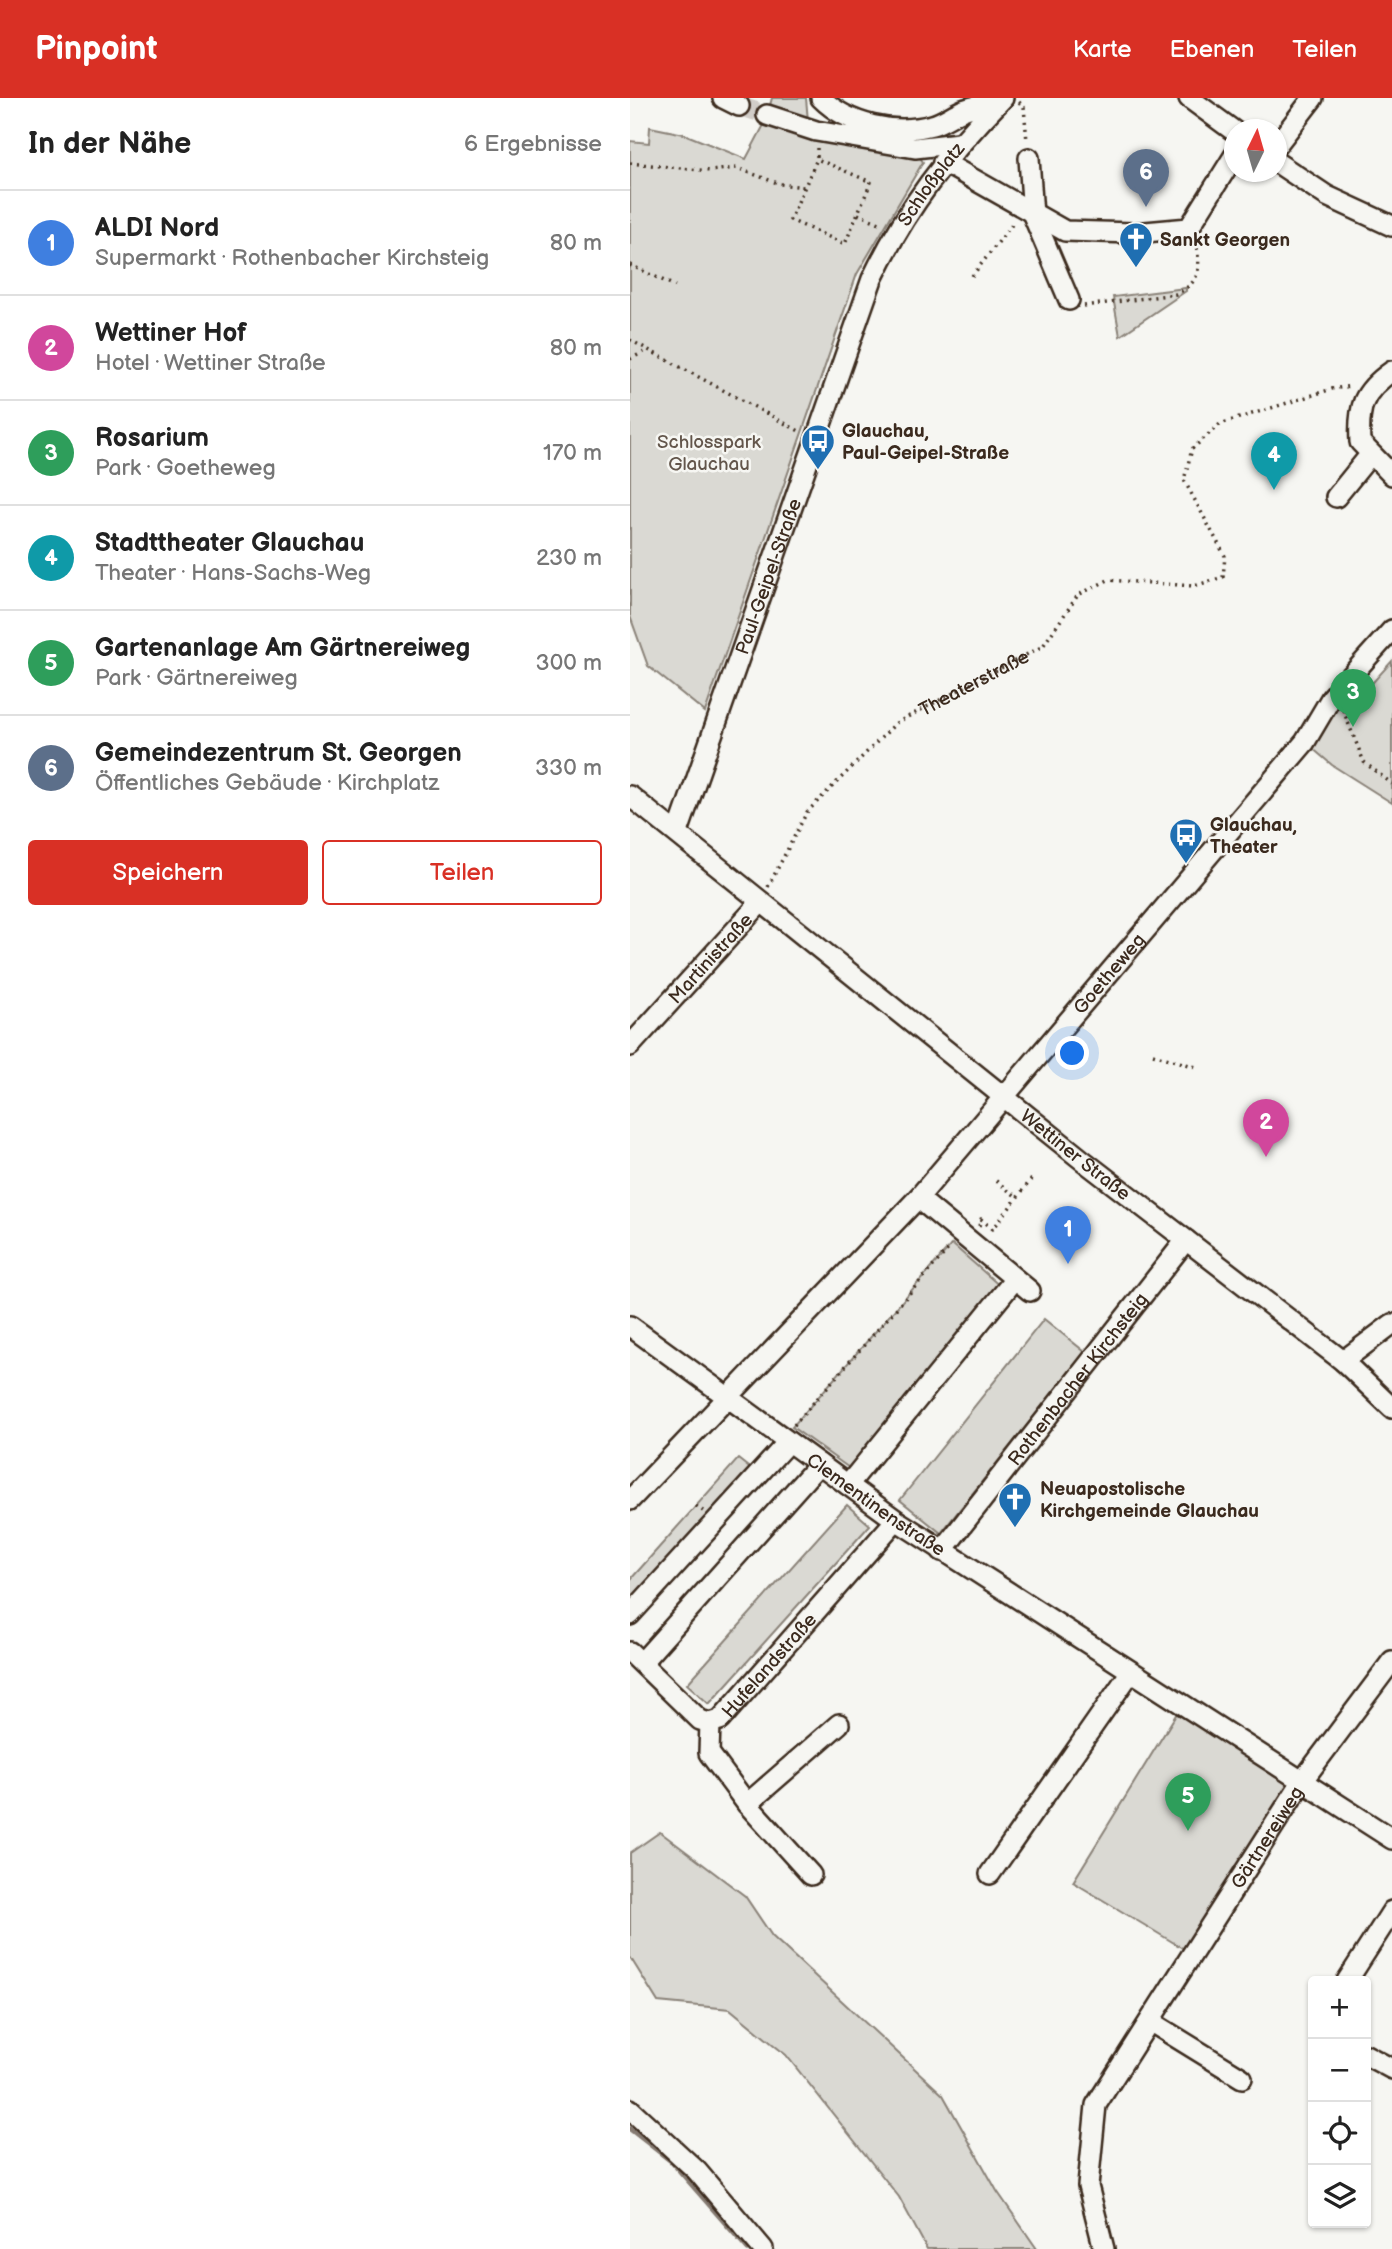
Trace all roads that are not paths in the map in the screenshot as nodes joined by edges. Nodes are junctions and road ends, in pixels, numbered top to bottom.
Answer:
1 (821, 98) edge
2 (1313, 98) edge
3 (1005, 100) edge
4 (1198, 101) edge
5 (767, 115) tunnel mouth
6 (1224, 123) edge
7 (1287, 132) edge
8 (959, 143) junction
9 (1029, 158) road end
10 (943, 162) junction
11 (1287, 169) edge
12 (1224, 171) edge
13 (1028, 212) junction
14 (1392, 226) edge
15 (872, 279) joint
16 (1069, 300) road end
17 (1392, 371) edge
18 (1370, 455) junction
19 (1392, 475) edge
20 (1336, 497) dead end
21 (1392, 630) edge
22 (630, 796) edge
23 (678, 832) junction
24 (761, 902) junction
25 (630, 1046) edge
26 (1004, 1098) junction
27 (918, 1198) junction
28 (1186, 1240) junction
29 (1392, 1324) edge
30 (630, 1326) edge
31 (1343, 1361) junction
32 (728, 1398) junction
33 (1392, 1408) edge
34 (785, 1439) junction
35 (819, 1464) junction
36 (848, 1485) junction
37 (630, 1500) edge
38 (895, 1520) junction
39 (942, 1551) junction
40 (630, 1615) edge
41 (636, 1657) edge
42 (1392, 1661) edge
43 (1130, 1673) junction
44 (710, 1723) junction
45 (839, 1724) dead end
46 (1303, 1780) junction
47 (747, 1804) junction
48 (1392, 1839) edge
49 (990, 1874) dead end
50 (811, 1875) dead end
51 (1392, 1911) edge
52 (1350, 1976) edge
53 (1151, 2022) junction
54 (1371, 2058) edge
55 (1392, 2069) edge
56 (1242, 2078) dead end
57 (630, 2109) edge
58 (746, 2238) edge
59 (764, 2249) edge
60 (1104, 2249) edge

1 - 3 street
2 - 7 street
3 - 8 street, Schloßplatz
4 - 6 street
5 - 8 street
8 - 10 street, Schloßplatz
9 - 13 street
10 - 13 street
10 - 15 street, Schloßplatz
11 - 14 street
12 - 13 street
13 - 16 street
15 - 23 street, Paul-Geipel-Straße
17 - 18 street
18 - 19 street
18 - 20 street
21 - 26 street, Goetheweg
22 - 23 street, Wettiner Straße
23 - 24 street, Wettiner Straße
24 - 25 street, Martinistraße
24 - 26 street, Wettiner Straße
26 - 27 street, Goetheweg
26 - 28 street, Wettiner Straße
27 - 32 street, Goetheweg
27 - 36 street
28 - 31 street, Wettiner Straße
28 - 39 street, Rothenbacher Kirchsteig
29 - 31 street
30 - 32 street, Clementinenstraße
31 - 33 street, Wettiner Straße
32 - 34 street, Clementinenstraße
32 - 37 street
34 - 35 street, Clementinenstraße
34 - 40 street
35 - 36 street, Clementinenstraße
35 - 41 street
36 - 38 street, Clementinenstraße
38 - 39 street, Clementinenstraße
38 - 44 street, Hufelandstraße
39 - 43 street, Clementinenstraße
41 - 44 street, Hufelandstraße
42 - 46 street, Gärtnereiweg
43 - 46 street, Clementinenstraße
43 - 49 street
44 - 47 street
45 - 47 street
46 - 48 street, Clementinenstraße
46 - 53 street, Gärtnereiweg
47 - 50 street
51 - 52 street
53 - 56 street
53 - 60 street, Gärtnereiweg
54 - 55 street
57 - 58 street
58 - 59 street

